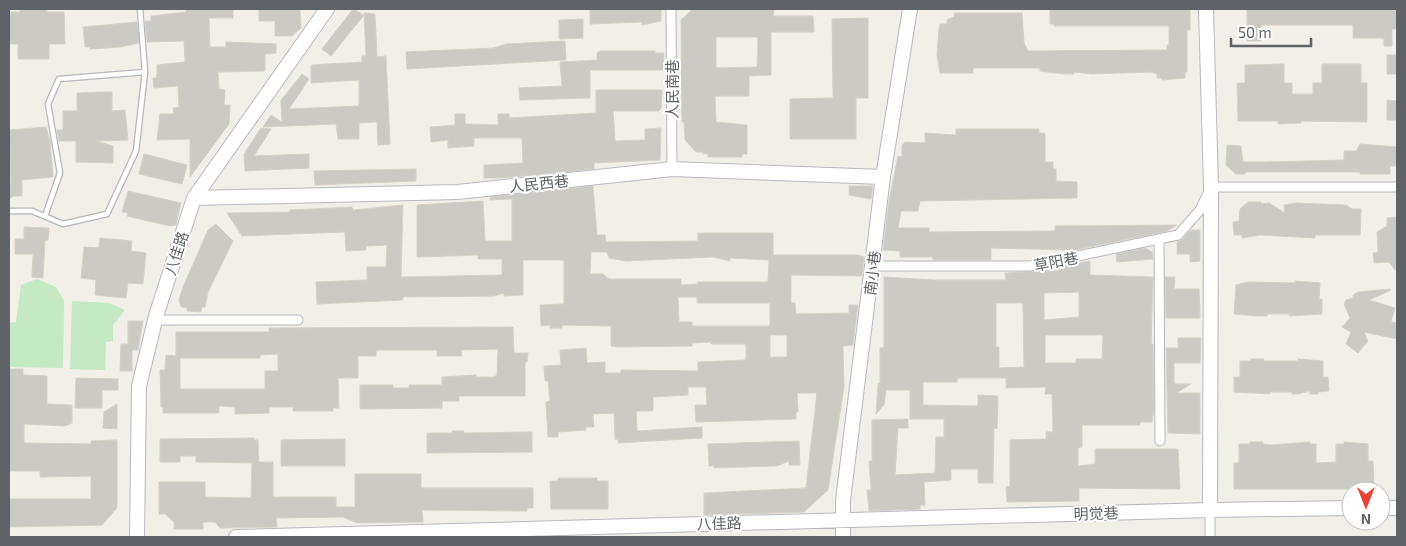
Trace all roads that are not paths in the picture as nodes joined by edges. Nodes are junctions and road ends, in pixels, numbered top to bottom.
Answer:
1 (140, 9) edge
2 (327, 9) edge
3 (671, 9) edge
4 (910, 9) edge
5 (1206, 9) edge
6 (145, 72) junction
7 (672, 169) junction
8 (883, 177) junction
9 (1211, 187) junction
10 (1397, 187) edge
11 (194, 198) junction
12 (9, 212) edge
13 (45, 216) junction
14 (1158, 240) junction
15 (872, 266) junction
16 (155, 320) junction
17 (298, 320) dead end
18 (1160, 441) dead end
19 (1341, 508) edge
20 (1210, 510) junction
21 (842, 520) junction
22 (137, 537) edge
23 (236, 537) edge
24 (843, 537) edge
25 (1210, 537) edge

1 - 6 lane
2 - 11 street, 八佳路
3 - 7 street, 人民南巷
4 - 8 street, 南小巷
5 - 9 street, 草阳巷
6 - 13 lane
6 - 13 lane
7 - 8 street, 人民西巷
7 - 11 street, 人民西巷
8 - 15 street, 南小巷
9 - 10 street
9 - 14 street, 草阳巷
9 - 20 street, 草阳巷
11 - 16 street, 八佳路
12 - 13 lane
14 - 15 street, 草阳巷
14 - 18 street
15 - 21 street, 南小巷
16 - 17 street
16 - 22 street, 八佳路
19 - 20 street, 明觉巷
20 - 21 street, 明觉巷
20 - 25 street
21 - 23 street, 八佳路
21 - 24 street, 南小巷

